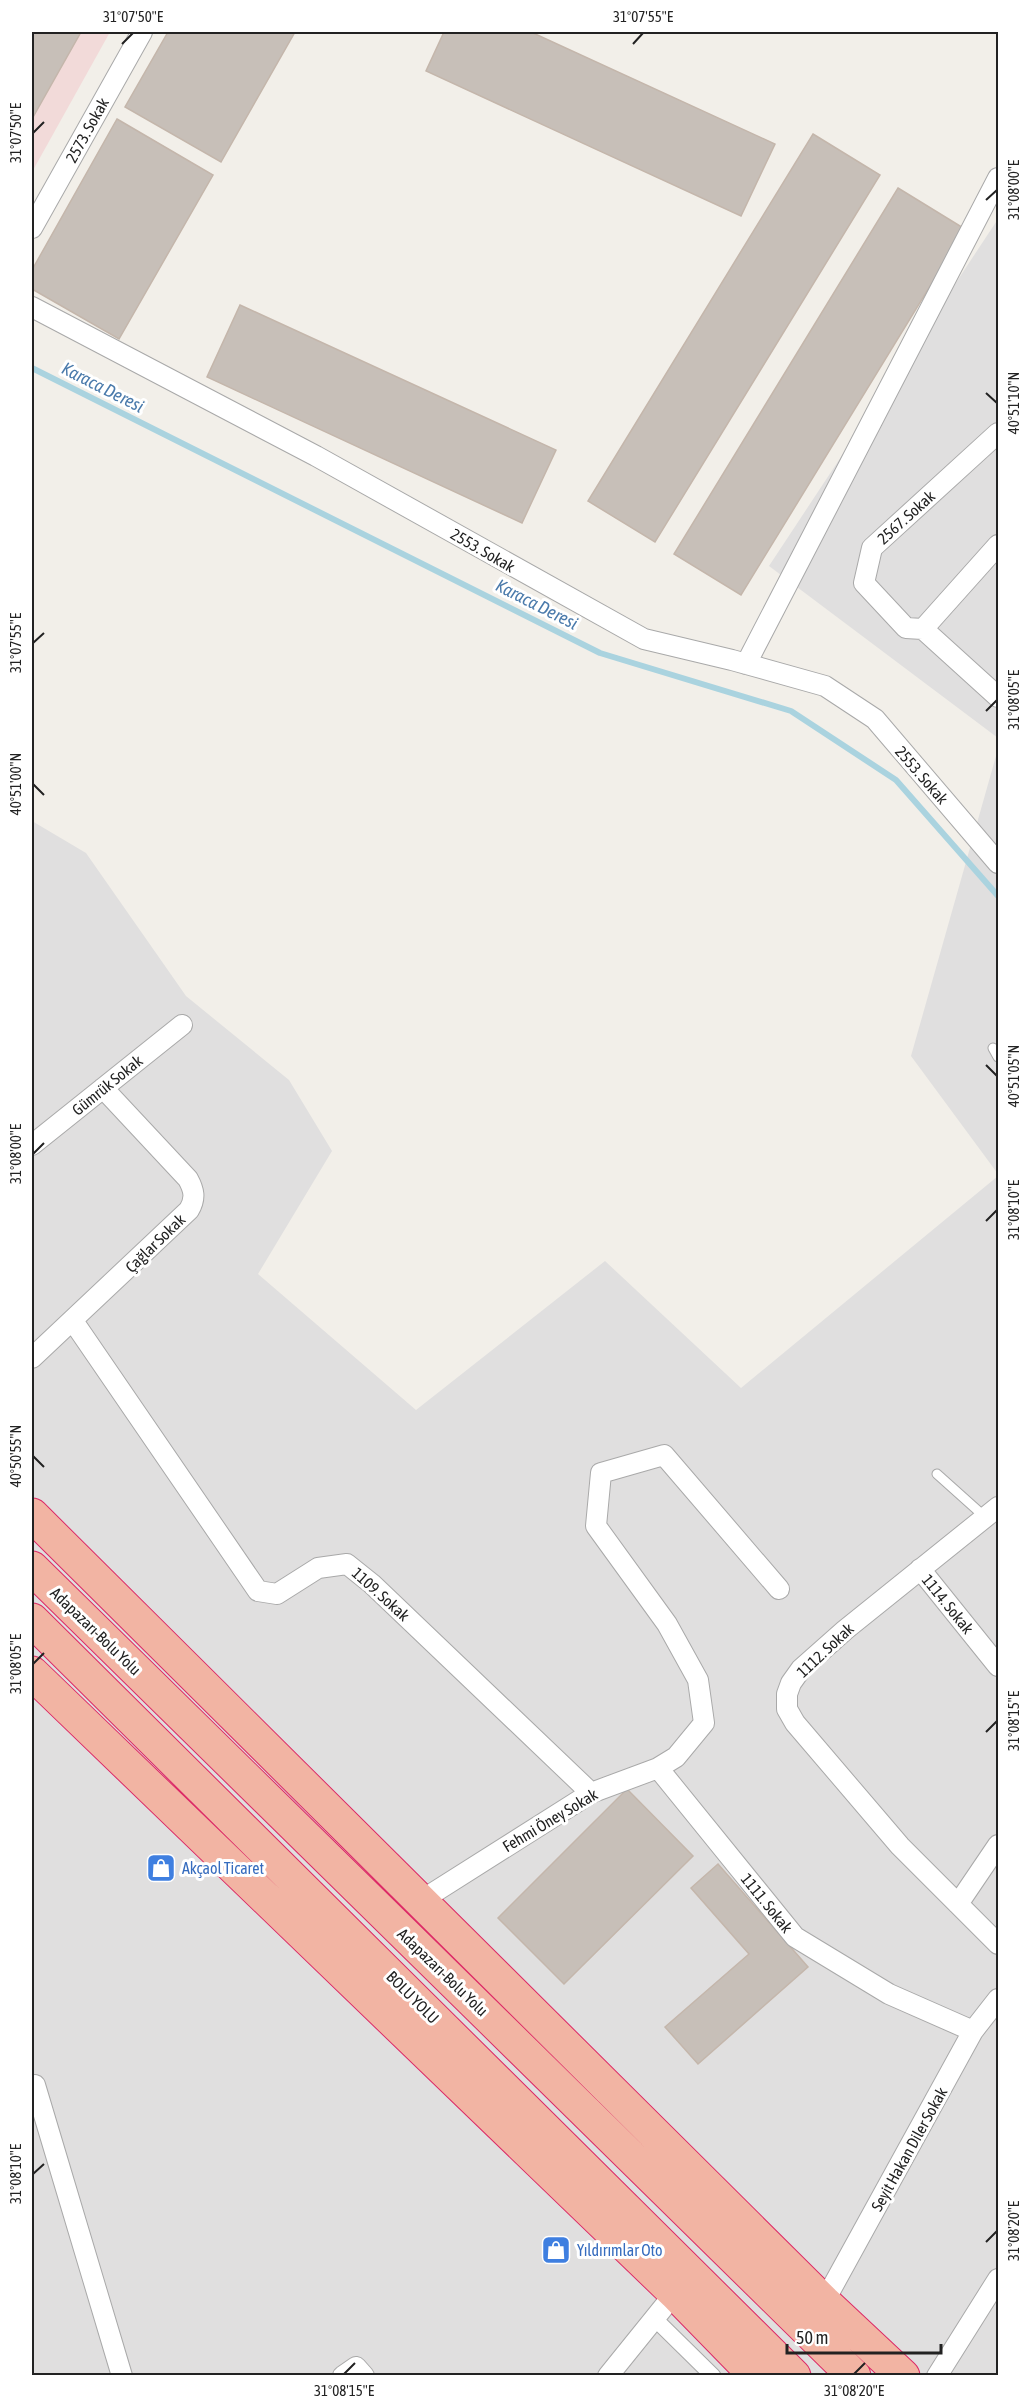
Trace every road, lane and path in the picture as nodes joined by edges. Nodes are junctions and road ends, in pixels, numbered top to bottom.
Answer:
1 (141, 32) edge
2 (999, 178) edge
3 (32, 228) edge
4 (32, 307) edge
5 (999, 433) edge
6 (999, 545) edge
7 (923, 629) junction
8 (746, 664) junction
9 (999, 697) edge
10 (999, 863) edge
11 (182, 1025) dead end
12 (993, 1048) dead end
13 (999, 1057) edge
14 (103, 1088) junction
15 (32, 1145) edge
16 (73, 1321) junction
17 (32, 1358) edge
18 (937, 1474) dead end
19 (992, 1512) edge
20 (32, 1515) edge
21 (32, 1568) edge
22 (920, 1569) junction
23 (779, 1589) dead end
24 (32, 1620) edge
25 (999, 1666) edge
26 (32, 1673) edge
27 (658, 1768) junction
28 (591, 1793) junction
29 (999, 1845) edge
30 (422, 1900) junction
31 (958, 1904) junction
32 (999, 1944) edge
33 (999, 1999) edge
34 (973, 2031) junction
35 (32, 2087) edge
36 (999, 2279) edge
37 (675, 2294) junction
38 (824, 2302) junction
39 (654, 2318) junction
40 (864, 2339) junction
41 (122, 2376) edge
42 (343, 2376) edge
43 (364, 2376) edge
44 (608, 2376) edge
45 (712, 2376) edge
46 (756, 2376) edge
47 (794, 2376) edge
48 (854, 2376) edge
49 (896, 2376) edge
50 (903, 2376) edge
51 (938, 2376) edge

1 - 3 street, 2573. Sokak
2 - 8 street
4 - 8 street, 2553. Sokak
5 - 7 street, 2567. Sokak
6 - 7 street
7 - 9 street
8 - 10 street, 2553. Sokak
11 - 14 street, Gümrük Sokak
12 - 13 lane
14 - 15 street, Gümrük Sokak
14 - 16 street, Çağlar Sokak
16 - 17 street, Çağlar Sokak
16 - 28 street, 1109. Sokak
18 - 19 lane
19 - 22 street, 1112. Sokak
20 - 30 highway
21 - 48 highway, Adapazarı-Bolu Yolu
22 - 25 street, 1114. Sokak
22 - 31 street, 1112. Sokak
23 - 27 street, Fehmi Öney Sokak
24 - 47 highway, BOLU YOLU
26 - 37 highway
27 - 28 street, Fehmi Öney Sokak
27 - 34 street, 1111. Sokak
28 - 30 street, Fehmi Öney Sokak
29 - 31 street
30 - 38 highway
31 - 32 street, 1112. Sokak
33 - 34 street, Seyit Hakan Diler Sokak
34 - 38 street, Seyit Hakan Diler Sokak
35 - 41 street
36 - 51 street
37 - 39 street
37 - 46 highway
38 - 40 highway
39 - 44 street
39 - 45 street
40 - 49 highway
40 - 50 highway
42 - 43 street

